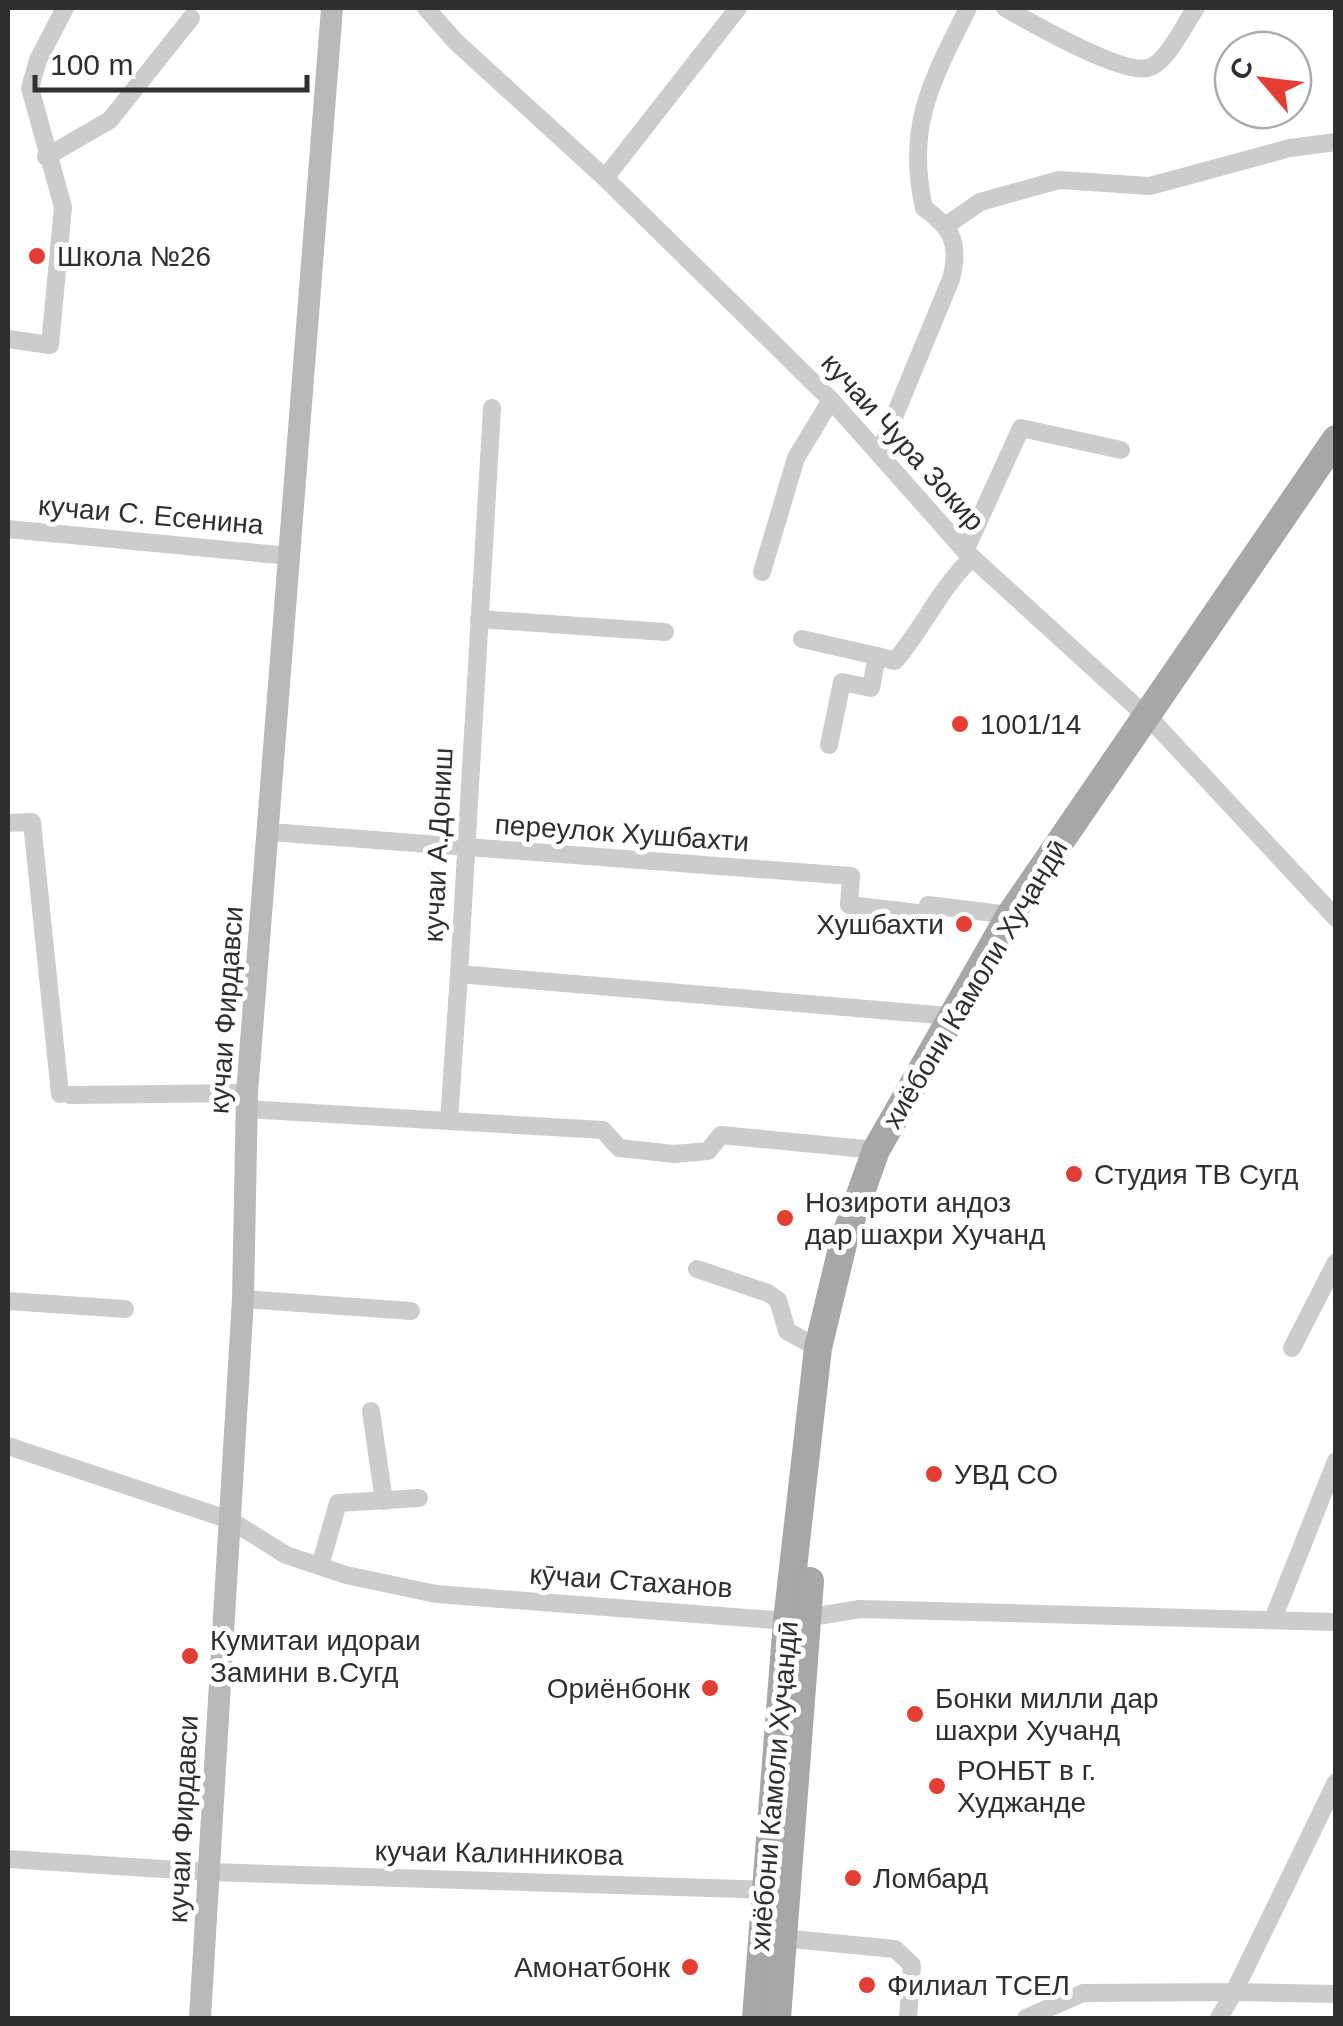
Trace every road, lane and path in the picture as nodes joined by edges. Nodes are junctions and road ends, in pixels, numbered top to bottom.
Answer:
1 (65, 8) edge
2 (332, 8) edge
3 (426, 8) edge
4 (738, 8) edge
5 (968, 8) edge
6 (1005, 8) edge
7 (1196, 8) edge
8 (191, 18) dead end
9 (1336, 142) edge
10 (46, 157) junction
11 (605, 178) junction
12 (947, 225) junction
13 (8, 339) edge
14 (831, 400) junction
15 (492, 408) dead end
16 (1336, 439) edge
17 (1121, 450) dead end
18 (880, 451) junction
19 (1336, 462) edge
20 (8, 529) edge
21 (969, 554) junction
22 (289, 556) junction
23 (762, 572) dead end
24 (480, 620) junction
25 (665, 632) dead end
26 (802, 639) dead end
27 (876, 656) junction
28 (1151, 721) junction
29 (830, 745) dead end
30 (8, 823) edge
31 (270, 832) junction
32 (466, 849) junction
33 (1010, 916) junction
34 (1336, 918) edge
35 (458, 974) junction
36 (949, 1016) junction
37 (247, 1101) junction
38 (449, 1121) junction
39 (876, 1150) junction
40 (859, 1232) junction
41 (928, 1240) dead end
42 (1336, 1262) edge
43 (698, 1269) dead end
44 (243, 1299) junction
45 (8, 1300) edge
46 (125, 1309) dead end
47 (412, 1312) dead end
48 (818, 1348) junction
49 (1292, 1348) dead end
50 (370, 1411) dead end
51 (8, 1446) edge
52 (1336, 1461) edge
53 (419, 1498) dead end
54 (384, 1500) junction
55 (230, 1520) junction
56 (320, 1566) junction
57 (1274, 1619) junction
58 (797, 1621) junction
59 (1336, 1622) edge
60 (1336, 1782) edge
61 (8, 1858) edge
62 (210, 1872) junction
63 (775, 1890) junction
64 (781, 1938) junction
65 (1234, 1992) junction
66 (1336, 1994) edge
67 (200, 2018) edge
68 (756, 2018) edge
69 (777, 2018) edge
70 (908, 2018) edge
71 (1026, 2018) edge
72 (1219, 2018) edge

1 - 10 street
2 - 22 street, кучаи Фирдавси
3 - 11 street, кучаи Чура Зокир
4 - 11 street
5 - 12 street
6 - 7 street
8 - 10 street
9 - 12 street
10 - 13 street
11 - 14 street, кучаи Чура Зокир
12 - 18 street
14 - 18 street, кучаи Чура Зокир
14 - 23 street
15 - 24 street, кучаи А.Дониш
16 - 28 main road, хиёбони Камоли Хуҷандӣ
17 - 21 street
18 - 21 street, кучаи Чура Зокир
19 - 28 main road, хиёбони Камоли Хуҷандӣ
20 - 22 street, кучаи С. Есенина
21 - 27 street
21 - 28 street, кучаи Чура Зокир
22 - 31 street, кучаи Фирдавси
24 - 25 street
24 - 32 street, кучаи А.Дониш
26 - 27 street
27 - 29 street
28 - 33 main road, хиёбони Камоли Хуҷандӣ
28 - 34 street, кучаи Чура Зокир
28 - 40 main road, хиёбони Камоли Хуҷандӣ
30 - 37 street
31 - 32 street, переулок Хушбахти
31 - 37 street, кучаи Фирдавси
32 - 33 street, переулок Хушбахти
32 - 35 street, кучаи А.Дониш
33 - 36 main road, хиёбони Камоли Хуҷандӣ
35 - 36 street, кучаи А.Дониш
35 - 38 street
36 - 39 main road, хиёбони Камоли Хуҷандӣ
37 - 38 street
37 - 44 street, кучаи Фирдавси
38 - 39 street
39 - 48 main road, хиёбони Камоли Хуҷандӣ
40 - 41 lane
40 - 58 main road, хиёбони Камоли Хуҷандӣ
42 - 49 street
43 - 48 street
44 - 47 street
44 - 55 street, кучаи Фирдавси
45 - 46 street
48 - 58 main road, хиёбони Камоли Хуҷандӣ
50 - 54 street
51 - 55 street, кӯчаи Стаханов
52 - 57 street
53 - 54 street
54 - 56 street
55 - 56 street, кӯчаи Стаханов
55 - 62 street, кучаи Фирдавси
56 - 58 street, кӯчаи Стаханов
57 - 58 street, кӯчаи Стаханов
57 - 59 street, кӯчаи Стаханов
58 - 63 main road, хиёбони Камоли Хуҷандӣ
60 - 65 street
61 - 62 street, кучаи Калинникова
62 - 63 street, кучаи Калинникова
62 - 67 street, кучаи Фирдавси
63 - 64 main road, хиёбони Камоли Хуҷандӣ
63 - 68 main road, хиёбони Камоли Хуҷандӣ
64 - 69 main road, хиёбони Камоли Хуҷандӣ
64 - 70 street
65 - 66 street
65 - 71 street
65 - 72 street

